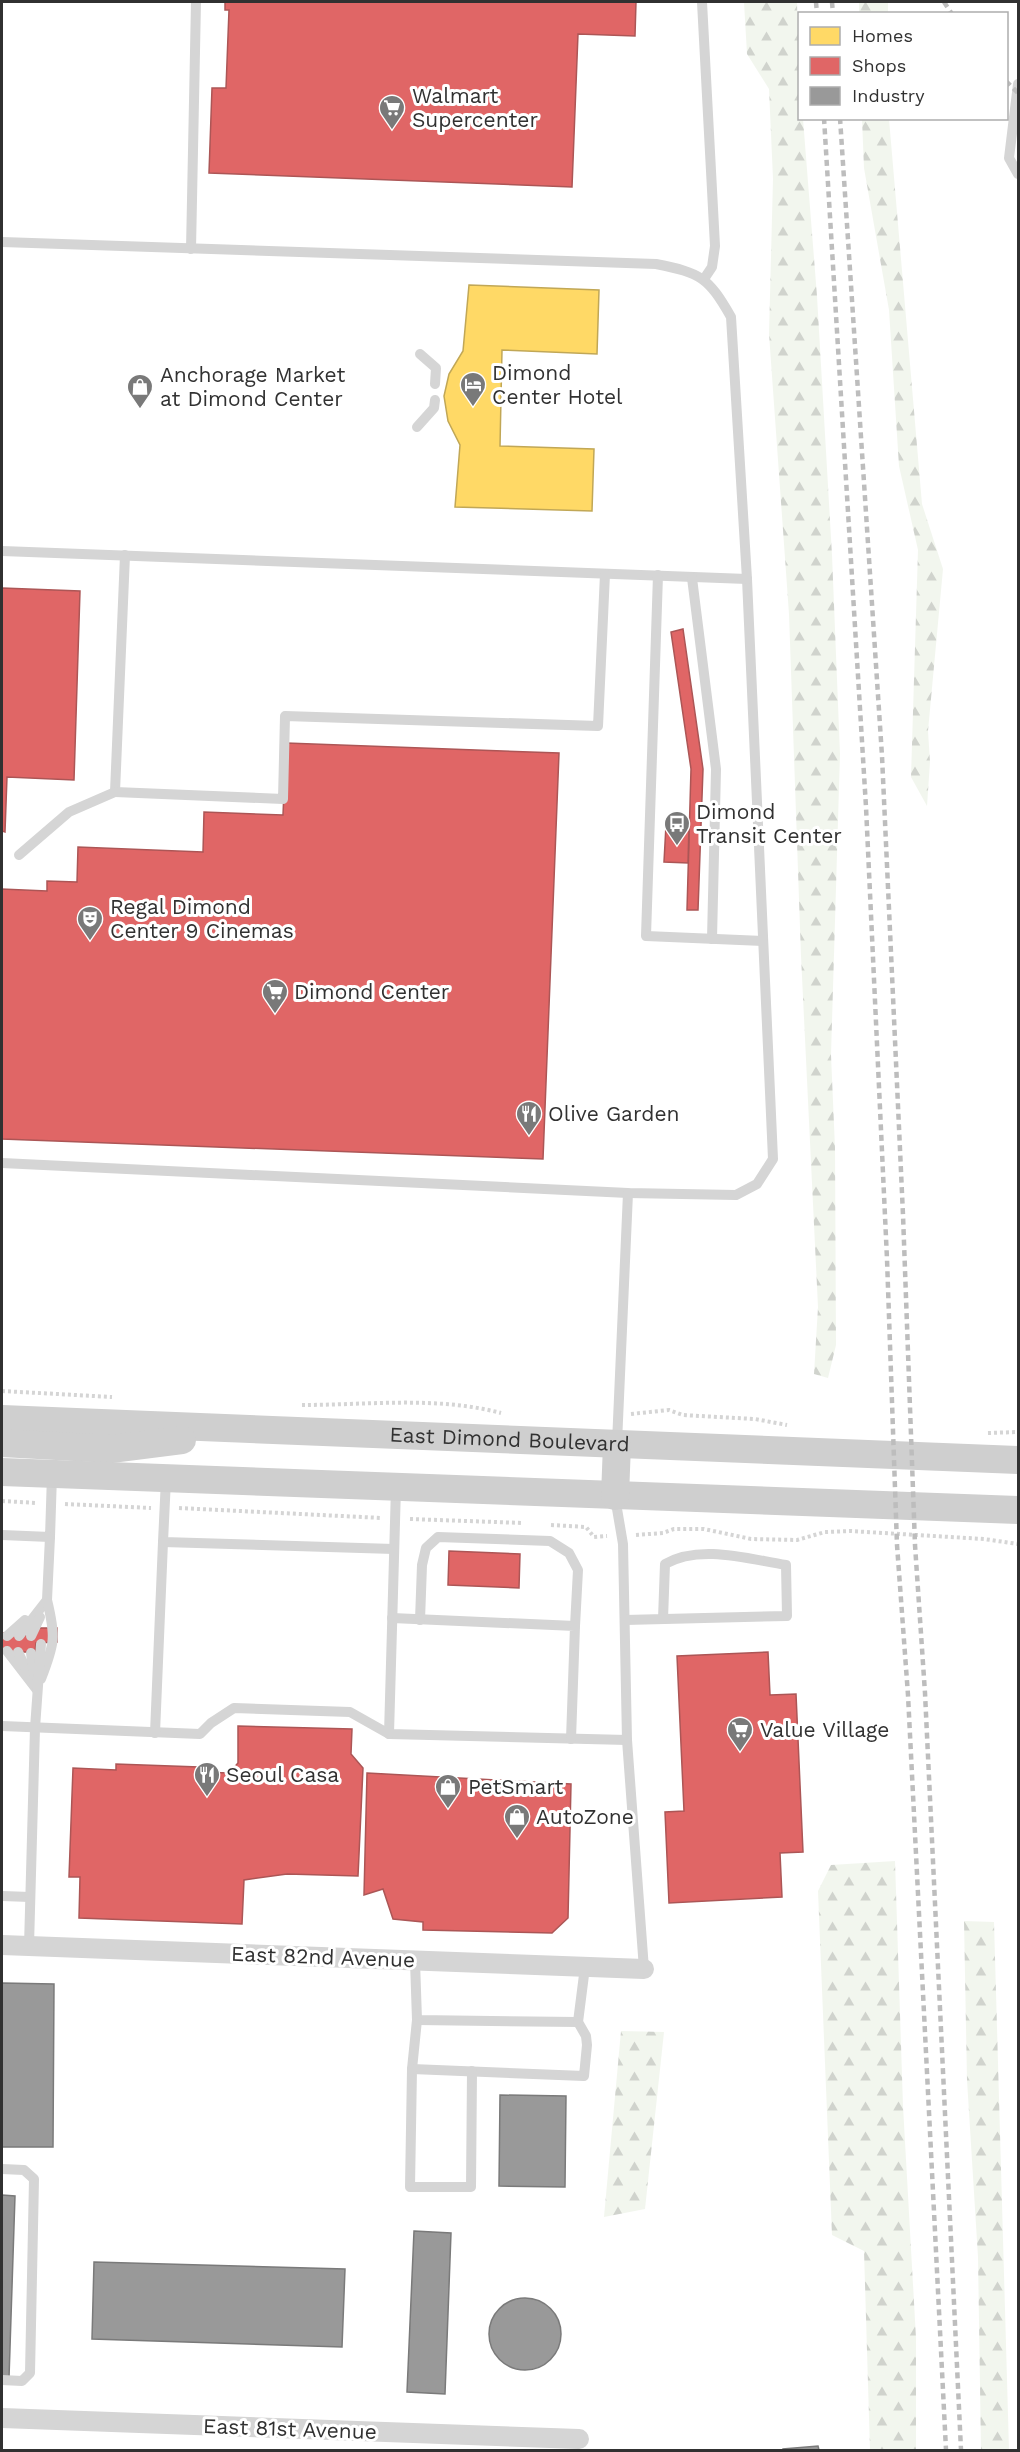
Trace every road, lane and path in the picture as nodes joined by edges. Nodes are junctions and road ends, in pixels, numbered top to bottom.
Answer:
1 (196, 2) edge
2 (702, 2) edge
3 (1018, 84) edge
4 (1018, 174) edge
5 (2, 242) edge
6 (191, 249) junction
7 (704, 279) junction
8 (420, 354) dead end
9 (435, 384) dead end
10 (435, 400) dead end
11 (417, 427) dead end
12 (2, 550) edge
13 (125, 555) junction
14 (605, 574) junction
15 (658, 576) junction
16 (692, 578) junction
17 (747, 579) junction
18 (115, 792) junction
19 (19, 855) dead end
20 (712, 939) junction
21 (763, 941) junction
22 (2, 1163) edge
23 (628, 1193) junction
24 (2, 1419) edge
25 (234, 1429) junction
26 (2, 1443) edge
27 (617, 1444) junction
28 (1018, 1460) edge
29 (2, 1472) edge
30 (52, 1474) junction
31 (166, 1478) junction
32 (396, 1487) junction
33 (615, 1496) junction
34 (1018, 1510) edge
35 (2, 1535) edge
36 (50, 1537) junction
37 (163, 1542) junction
38 (394, 1549) junction
39 (47, 1600) junction
40 (392, 1618) junction
41 (663, 1619) junction
42 (420, 1620) junction
43 (625, 1620) junction
44 (575, 1626) junction
45 (41, 1628) dead end
46 (31, 1635) dead end
47 (13, 1636) dead end
48 (41, 1644) dead end
49 (13, 1652) dead end
50 (31, 1653) dead end
51 (37, 1690) junction
52 (2, 1726) edge
53 (35, 1728) junction
54 (154, 1733) junction
55 (389, 1734) junction
56 (571, 1738) junction
57 (627, 1740) junction
58 (2, 1896) edge
59 (30, 1896) junction
60 (2, 1945) edge
61 (29, 1946) junction
62 (415, 1961) junction
63 (585, 1967) junction
64 (644, 1969) joint
65 (417, 2020) junction
66 (578, 2022) junction
67 (412, 2069) junction
68 (472, 2071) junction
69 (2, 2169) edge
70 (2, 2380) edge
71 (2, 2418) edge
72 (579, 2439) dead end

1 - 6 lane
2 - 7 lane
3 - 4 lane
5 - 6 lane
6 - 7 lane
7 - 17 lane
8 - 9 lane
10 - 11 lane
12 - 13 lane
13 - 14 lane
13 - 18 lane
14 - 15 lane
14 - 18 lane
15 - 16 lane
15 - 20 lane
16 - 17 lane
16 - 20 lane
17 - 21 lane
18 - 19 lane
20 - 21 lane
21 - 23 lane
22 - 23 lane
23 - 27 lane
24 - 25 main road, East Dimond Boulevard
25 - 26 main road
25 - 27 main road, East Dimond Boulevard
27 - 28 main road, East Dimond Boulevard
27 - 33 main road
29 - 30 main road
30 - 31 main road
30 - 36 lane
31 - 32 main road
31 - 37 lane
32 - 33 main road
32 - 38 lane
33 - 34 main road
33 - 43 lane
35 - 36 lane
36 - 39 lane
37 - 38 lane
37 - 54 lane
38 - 40 lane
39 - 45 lane
39 - 46 lane
39 - 47 lane
39 - 51 lane
40 - 42 lane
40 - 55 lane
41 - 41 lane
41 - 43 lane
42 - 44 lane
42 - 44 lane
43 - 57 lane
44 - 56 lane
48 - 51 lane
49 - 51 lane
50 - 51 lane
51 - 53 lane
52 - 53 lane
53 - 54 lane
53 - 59 lane
54 - 55 lane
55 - 56 lane
56 - 57 lane
57 - 64 lane
58 - 59 lane
59 - 61 lane
60 - 61 street, East 82nd Avenue
61 - 62 street, East 82nd Avenue
62 - 63 street, East 82nd Avenue
62 - 65 lane
63 - 64 street, East 82nd Avenue
63 - 66 lane
65 - 66 lane
65 - 67 lane
66 - 68 lane
67 - 68 lane
67 - 68 lane
69 - 70 lane
71 - 72 street, East 81st Avenue

